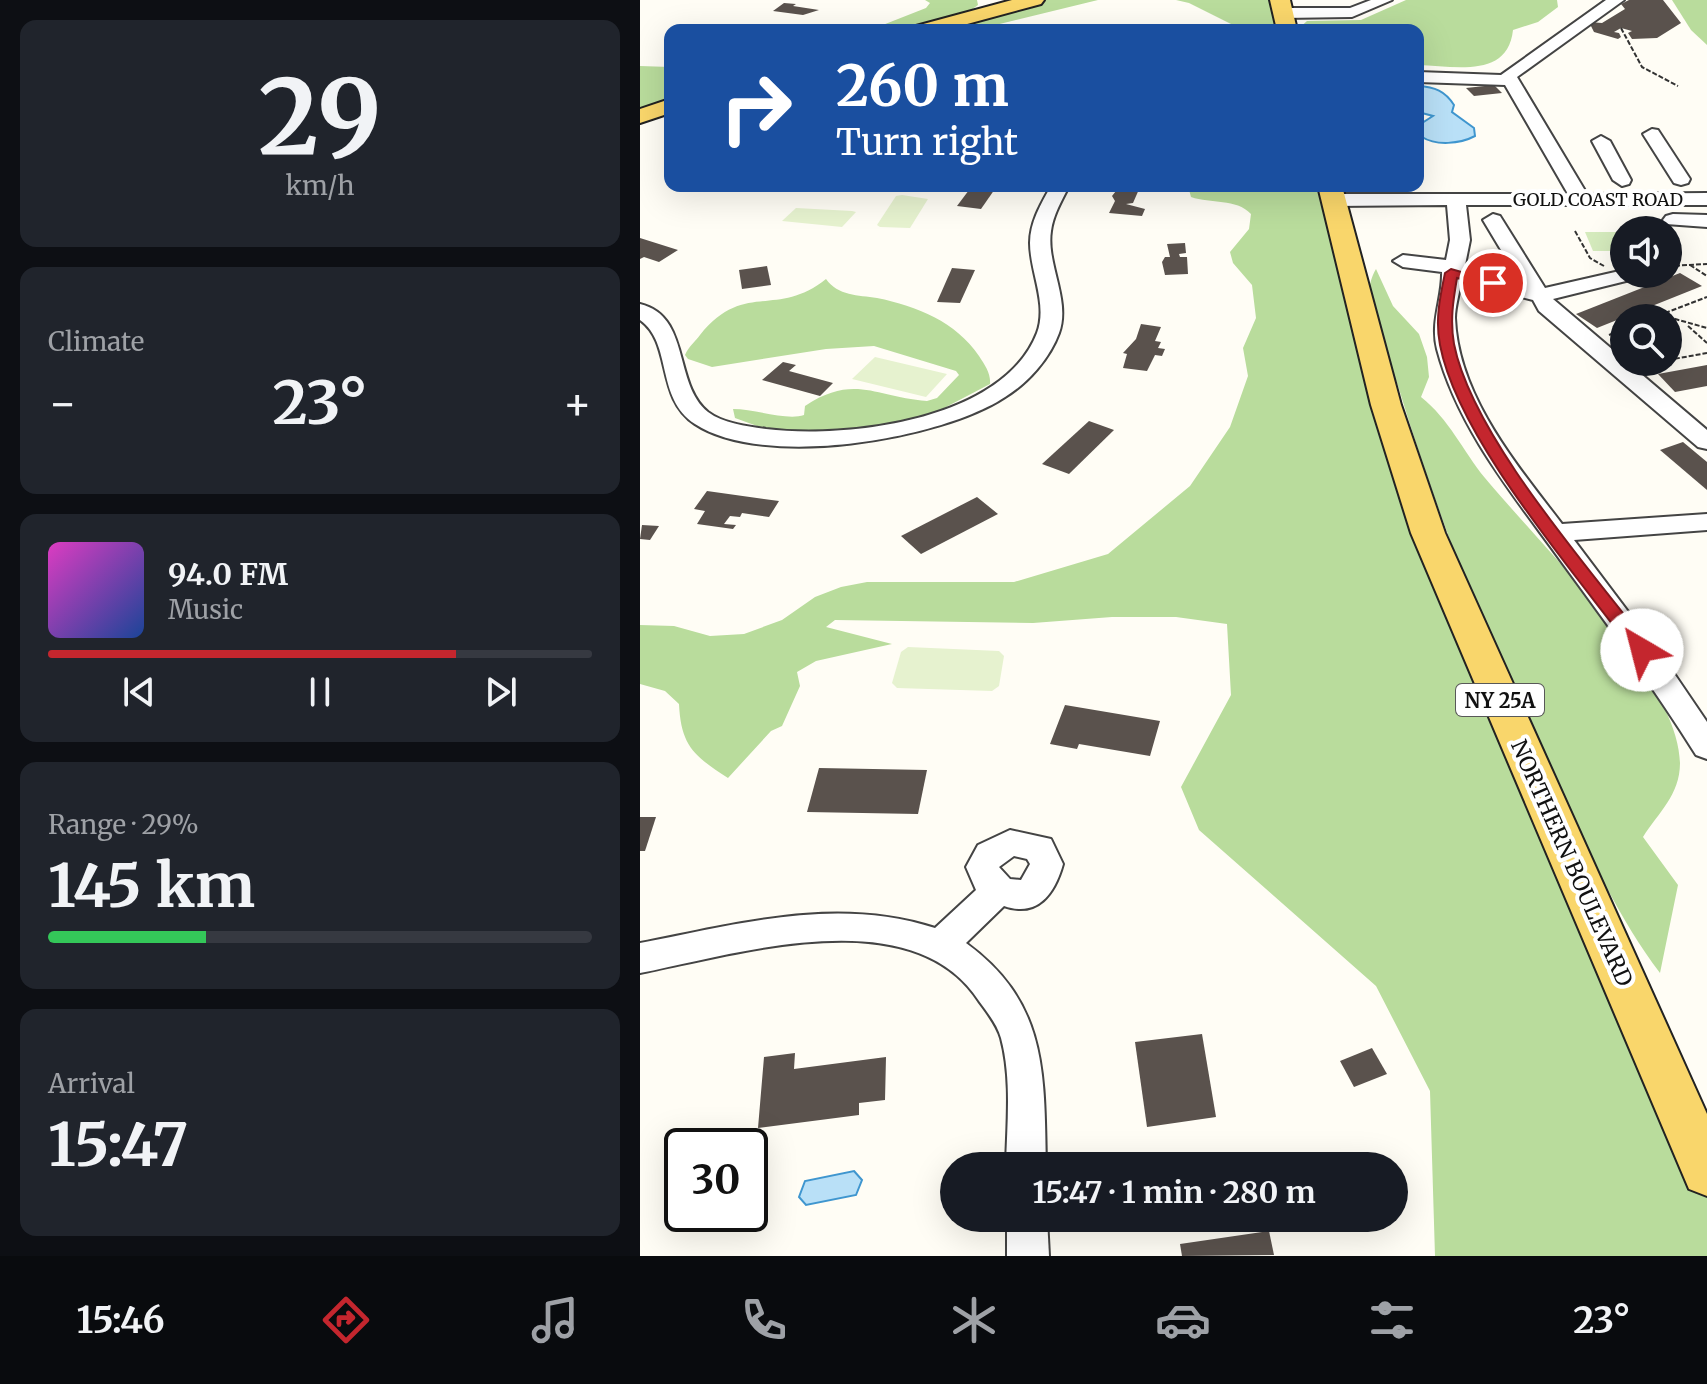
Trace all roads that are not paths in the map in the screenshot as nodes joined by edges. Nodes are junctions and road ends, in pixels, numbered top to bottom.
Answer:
1 (1340, 0) edge
2 (1385, 0) edge
3 (1617, 0) edge
4 (1022, 1) edge
5 (1322, 5) edge
6 (988, 7) edge
7 (1587, 8) edge
8 (1282, 12) edge
9 (940, 24) edge
10 (1560, 37) junction
11 (1530, 58) junction
12 (1424, 77) edge
13 (1508, 80) junction
14 (664, 109) edge
15 (640, 116) edge
16 (1652, 134) dead end
17 (1601, 141) dead end
18 (1681, 179) dead end
19 (1622, 180) dead end
20 (1057, 192) edge
21 (1581, 199) junction
22 (1707, 199) edge
23 (1334, 200) edge
24 (1449, 205) junction
25 (1491, 210) junction
26 (1682, 220) edge
27 (1707, 221) edge
28 (1405, 266) dead end
29 (1451, 273) junction
30 (1610, 278) edge
31 (1493, 283) junction
32 (1540, 296) junction
33 (640, 310) edge
34 (1707, 442) edge
35 (1707, 522) edge
36 (1553, 533) junction
37 (1707, 747) edge
38 (996, 892) dead end
39 (942, 944) junction
40 (640, 958) edge
41 (1026, 1152) edge
42 (1707, 1171) edge
43 (1027, 1232) edge
44 (1028, 1256) edge

1 - 5 street
2 - 5 street
3 - 7 street
4 - 6 main road
5 - 8 street
6 - 9 main road
7 - 10 street
10 - 11 street
10 - 11 street
11 - 13 street
12 - 13 street
13 - 21 street
14 - 15 main road
16 - 18 street
17 - 19 street
20 - 33 street
21 - 22 street, GOLD COAST ROAD
21 - 25 street, GOLD COAST ROAD
23 - 24 street, GOLD COAST ROAD
23 - 24 street
23 - 42 main road, NORTHERN BOULEVARD / NY 25A
24 - 25 street, GOLD COAST ROAD
24 - 29 street
24 - 31 street
25 - 32 street
26 - 27 street
28 - 29 street
29 - 31 street
29 - 36 street
30 - 32 street
31 - 32 street
32 - 34 street
35 - 36 street
36 - 37 street
38 - 39 street
39 - 40 street
39 - 41 street
43 - 44 street

